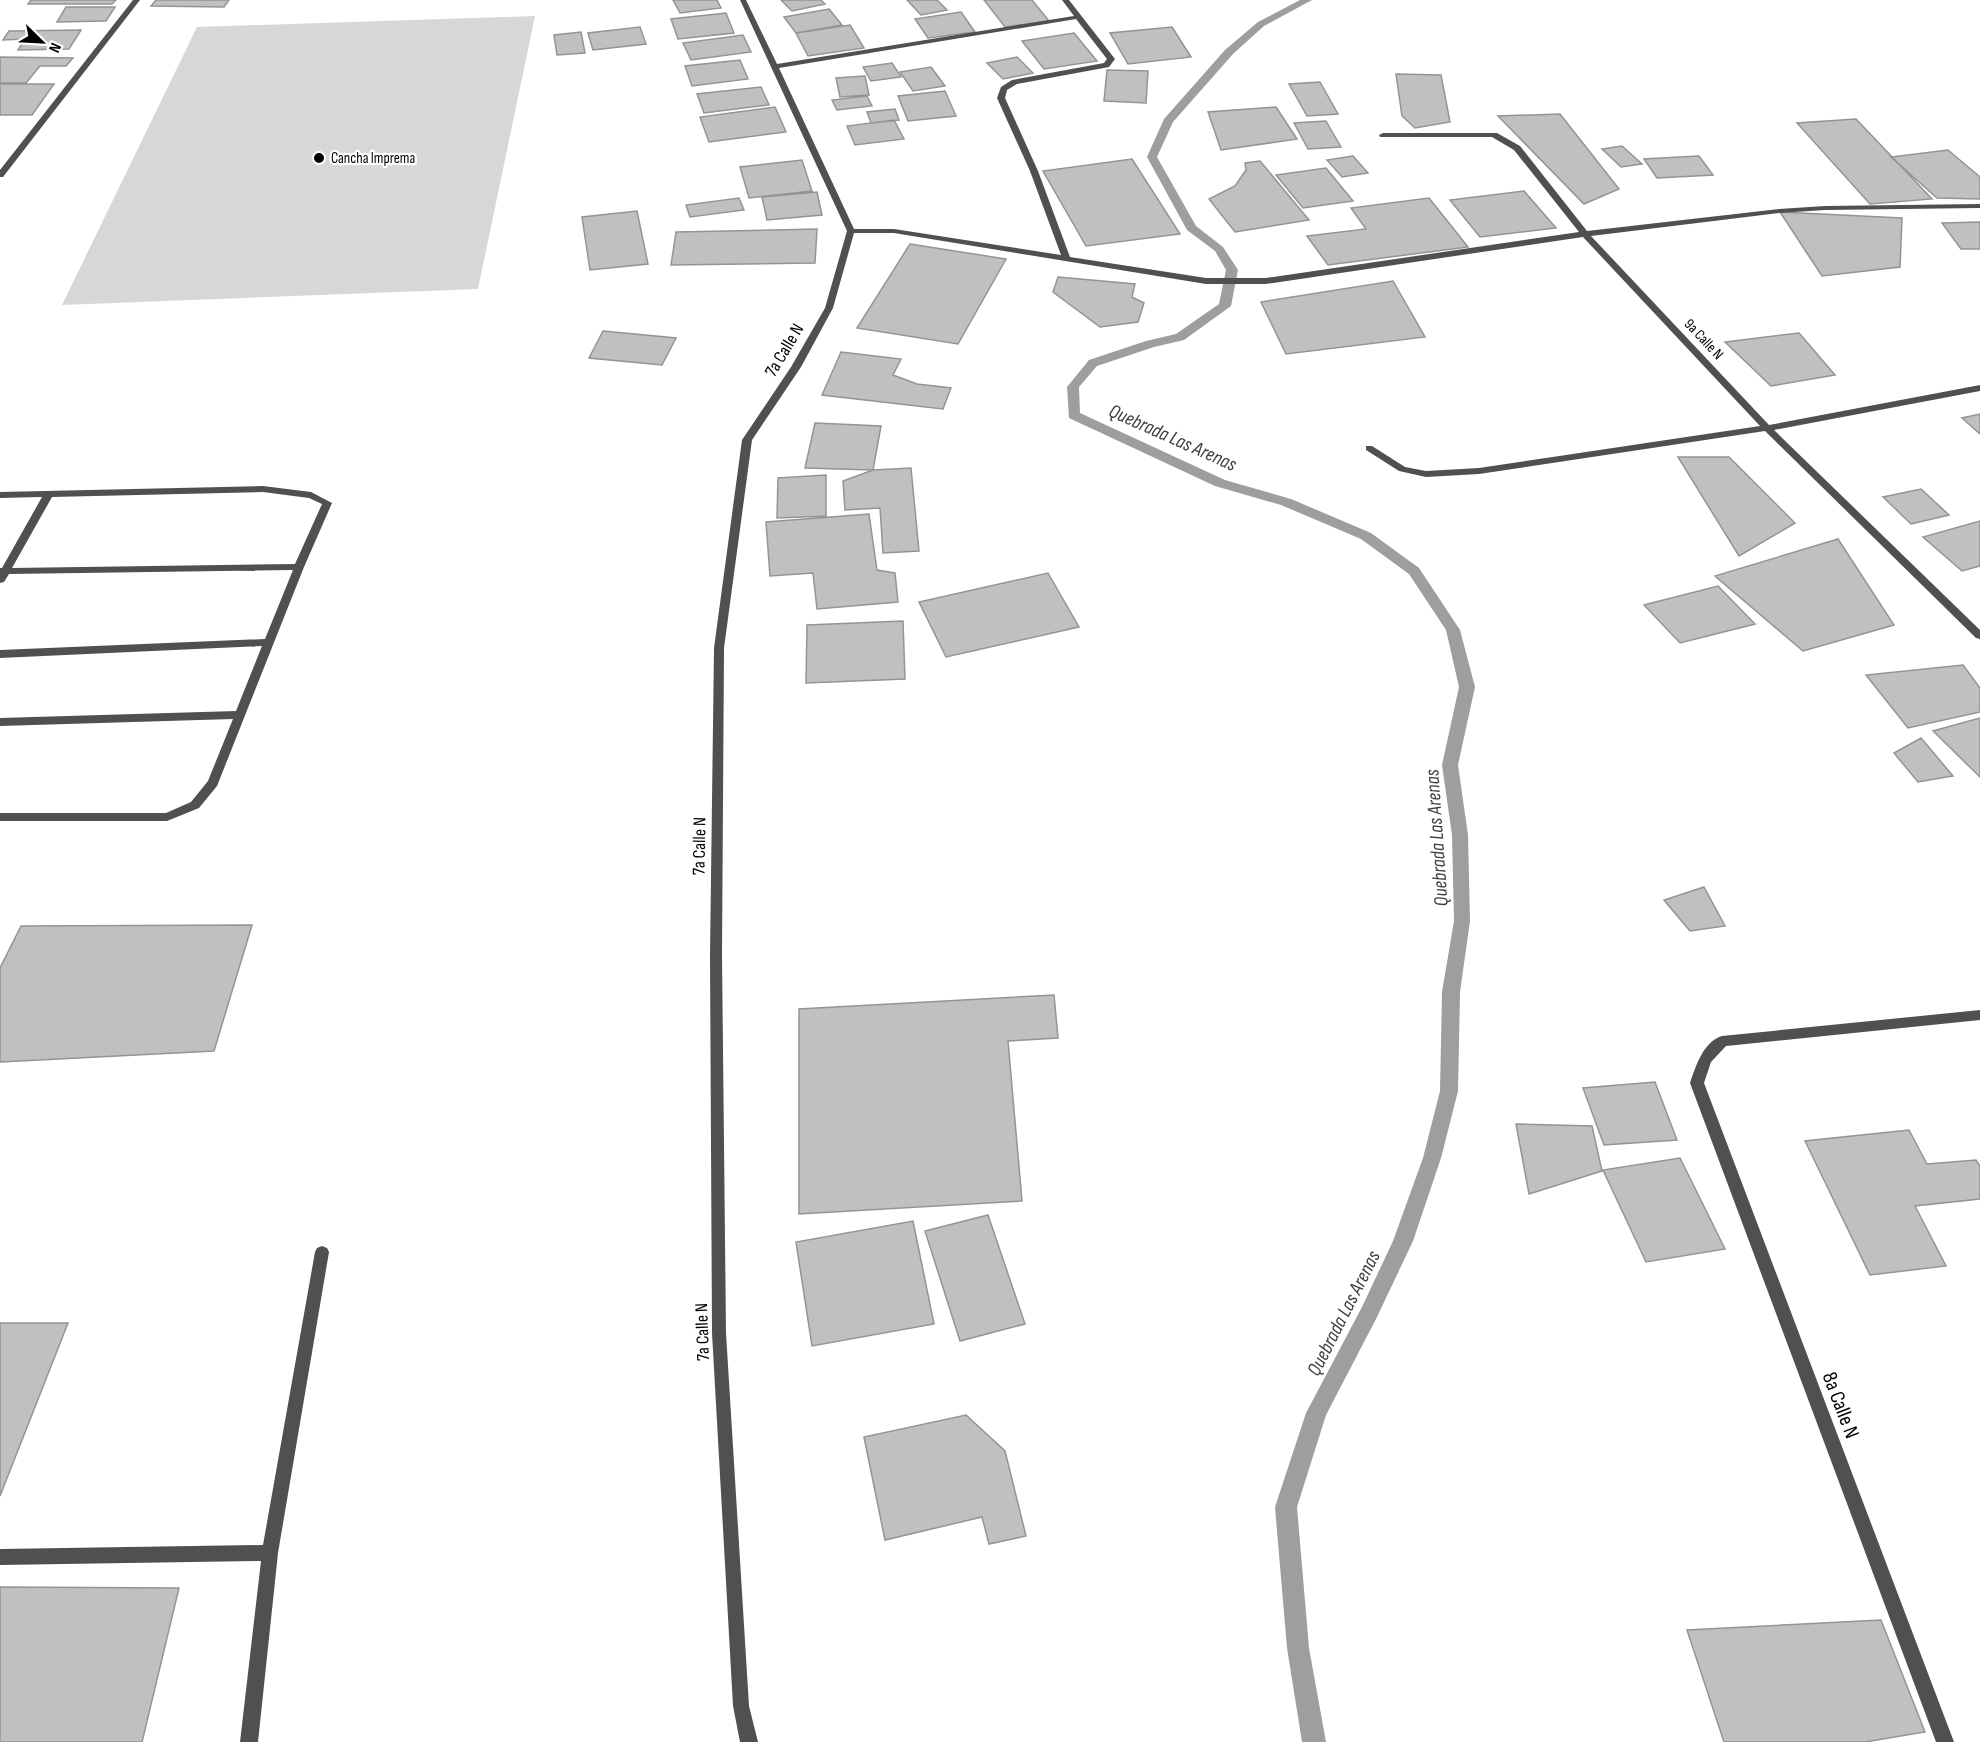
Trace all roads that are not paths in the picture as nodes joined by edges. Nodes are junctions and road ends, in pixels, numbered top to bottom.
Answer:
1 (137, 0) edge
2 (743, 0) edge
3 (1065, 0) edge
4 (1078, 17) junction
5 (773, 67) junction
6 (1383, 135) dead end
7 (0, 175) edge
8 (1980, 206) edge
9 (851, 231) junction
10 (1585, 234) junction
11 (1066, 258) junction
12 (1980, 388) edge
13 (1767, 428) junction
14 (1370, 448) dead end
15 (49, 494) junction
16 (0, 495) edge
17 (299, 567) junction
18 (2, 574) edge
19 (1980, 636) edge
20 (269, 642) junction
21 (0, 654) edge
22 (240, 715) junction
23 (0, 722) edge
24 (0, 817) edge
25 (1980, 1015) edge
26 (322, 1252) dead end
27 (270, 1553) junction
28 (0, 1557) edge
29 (249, 1742) edge
30 (749, 1742) edge
31 (1945, 1742) edge

1 - 7 street
2 - 5 street
3 - 4 street
4 - 5 street
4 - 11 street
5 - 9 street
6 - 10 street, 9a Calle N
8 - 10 street
9 - 11 street
9 - 30 street, 7a Calle N
10 - 11 street
10 - 13 street, 9a Calle N
12 - 13 street
13 - 14 street
13 - 19 street, 9a Calle N
15 - 16 street
15 - 17 street
15 - 18 street
17 - 18 street
17 - 20 street
20 - 21 street
20 - 22 street
22 - 23 street
22 - 24 street
25 - 31 street, 8a Calle N
26 - 27 street
27 - 28 street
27 - 29 street

